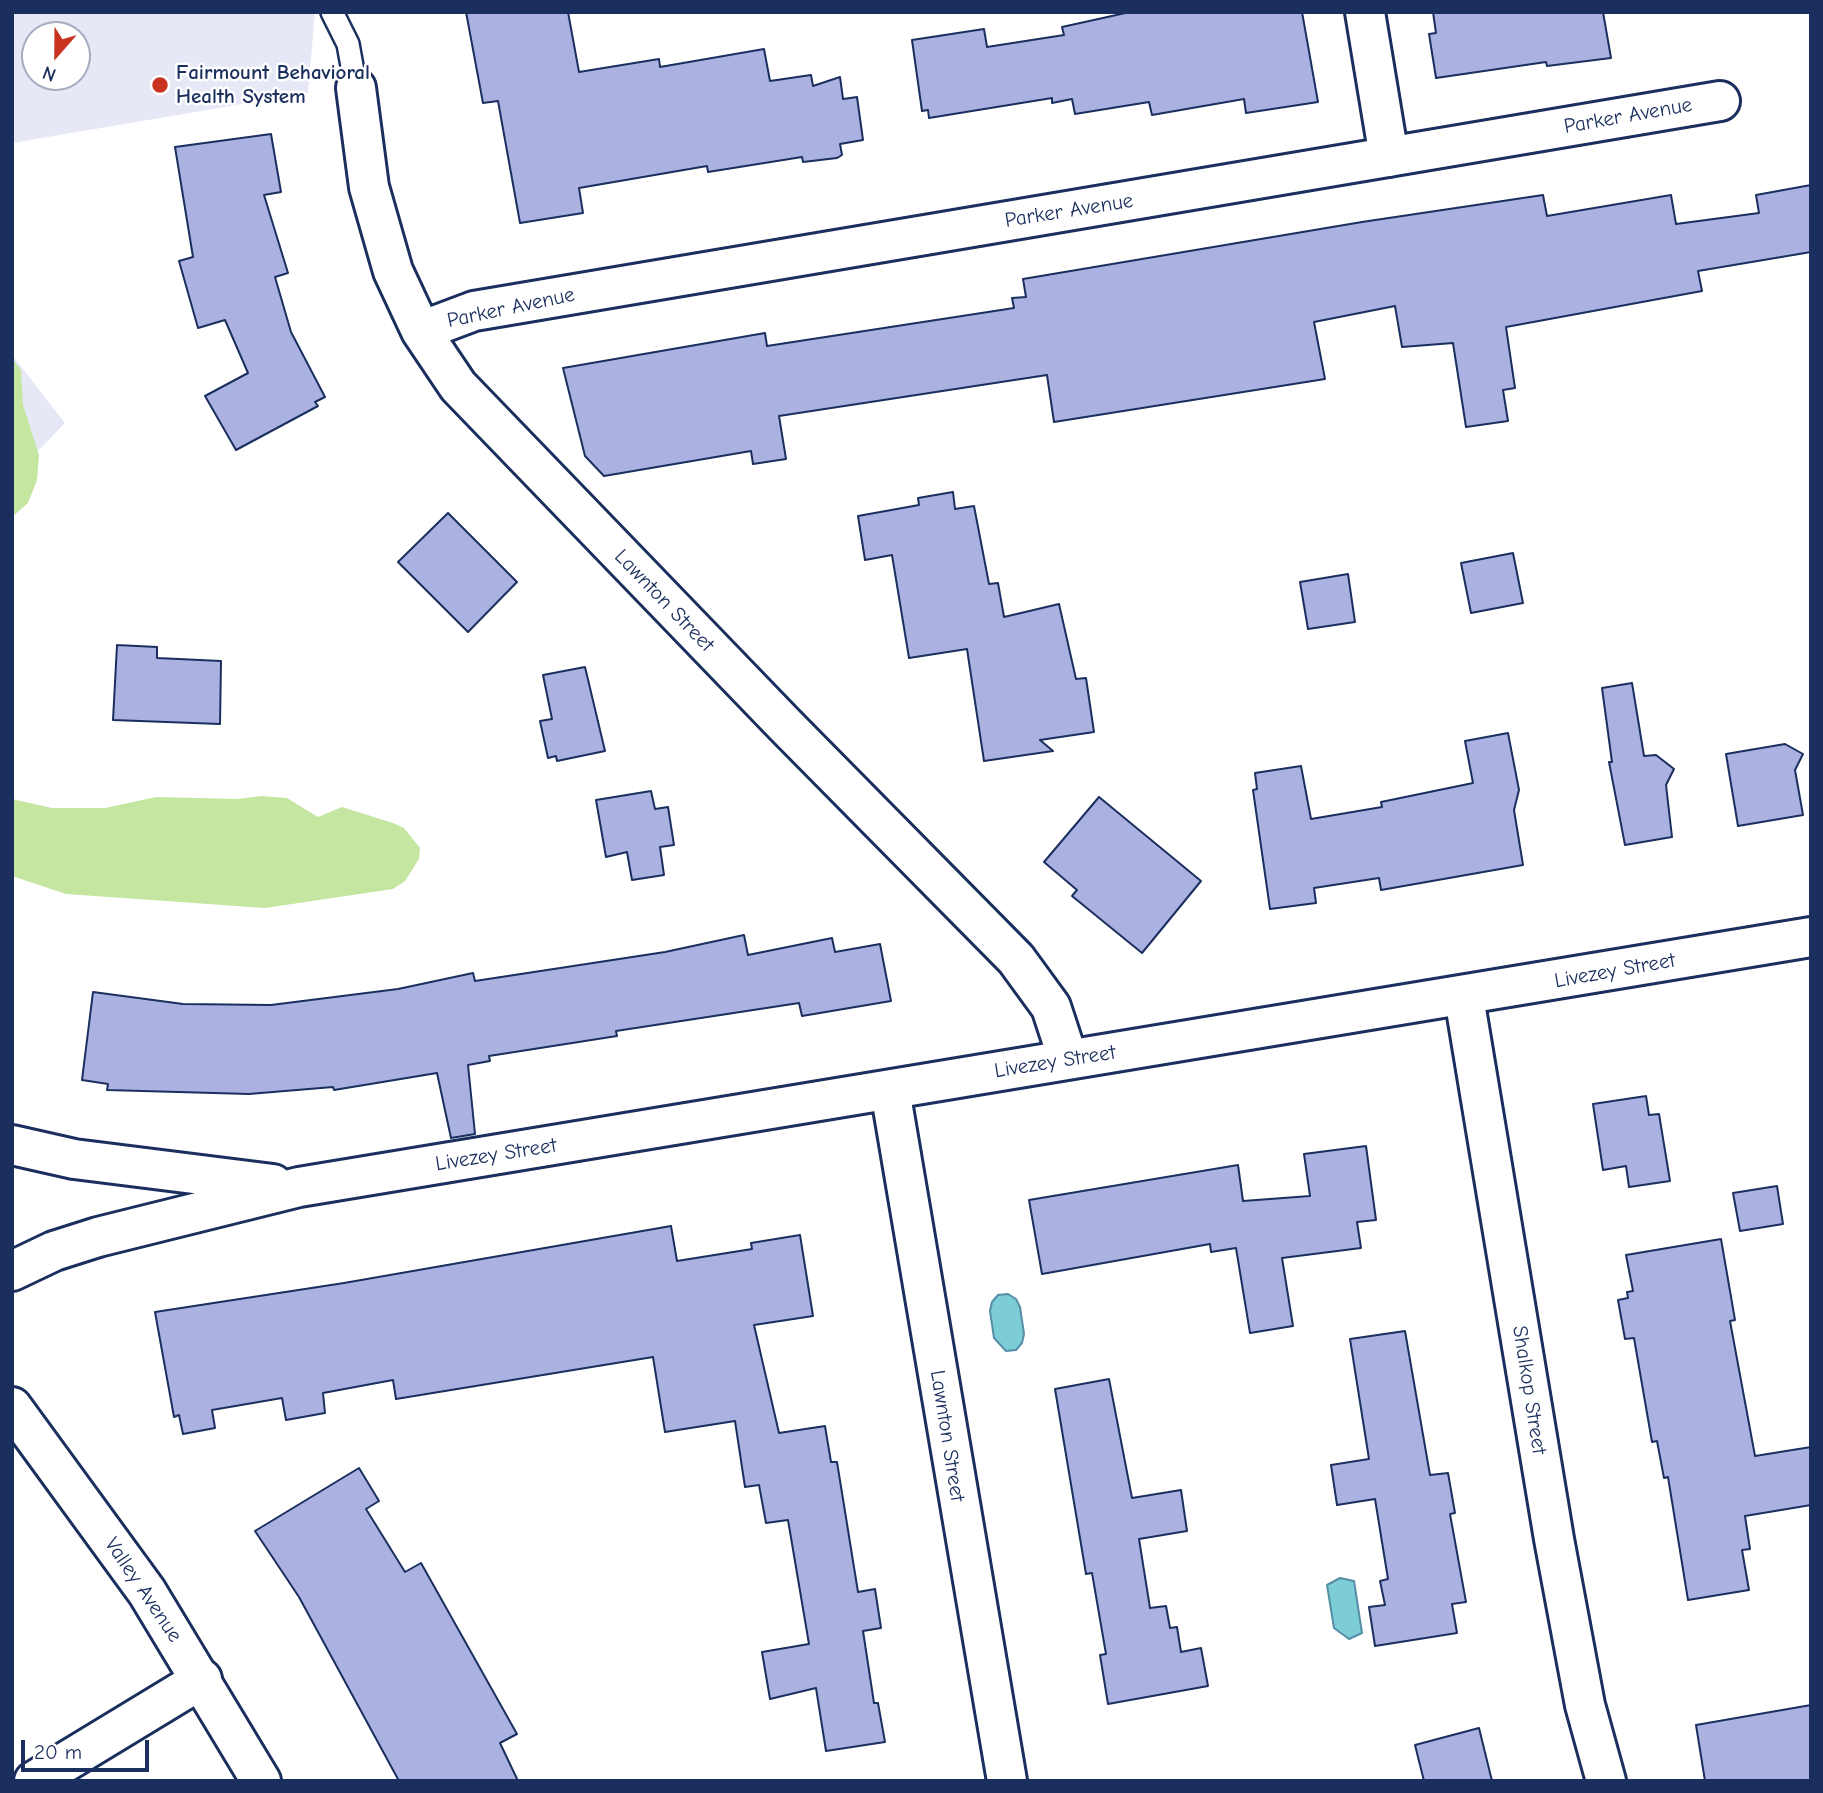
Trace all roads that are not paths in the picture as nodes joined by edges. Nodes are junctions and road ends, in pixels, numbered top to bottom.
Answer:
1 (332, 12) edge
2 (1365, 12) edge
3 (356, 88) joint
4 (1720, 101) dead end
5 (1389, 157) junction
6 (421, 331) junction
7 (1811, 937) edge
8 (1464, 997) junction
9 (1068, 1059) junction
10 (890, 1090) junction
11 (12, 1145) edge
12 (299, 1187) junction
13 (12, 1271) edge
14 (12, 1407) edge
15 (202, 1679) junction
16 (34, 1781) edge
17 (261, 1781) edge
18 (1007, 1781) edge
19 (1606, 1781) edge

1 - 3 lane
2 - 5 street
3 - 6 street, Lawnton Street
4 - 5 street, Parker Avenue
5 - 6 street, Parker Avenue
6 - 9 street, Lawnton Street
7 - 8 street, Livezey Street
8 - 9 street, Livezey Street
8 - 19 street, Shalkop Street
9 - 10 street, Livezey Street
10 - 12 street, Livezey Street
10 - 18 street, Lawnton Street
11 - 12 street, Livezey Street
12 - 13 street, Livezey Street
14 - 15 street, Valley Avenue
15 - 16 street
15 - 17 street, Valley Avenue

